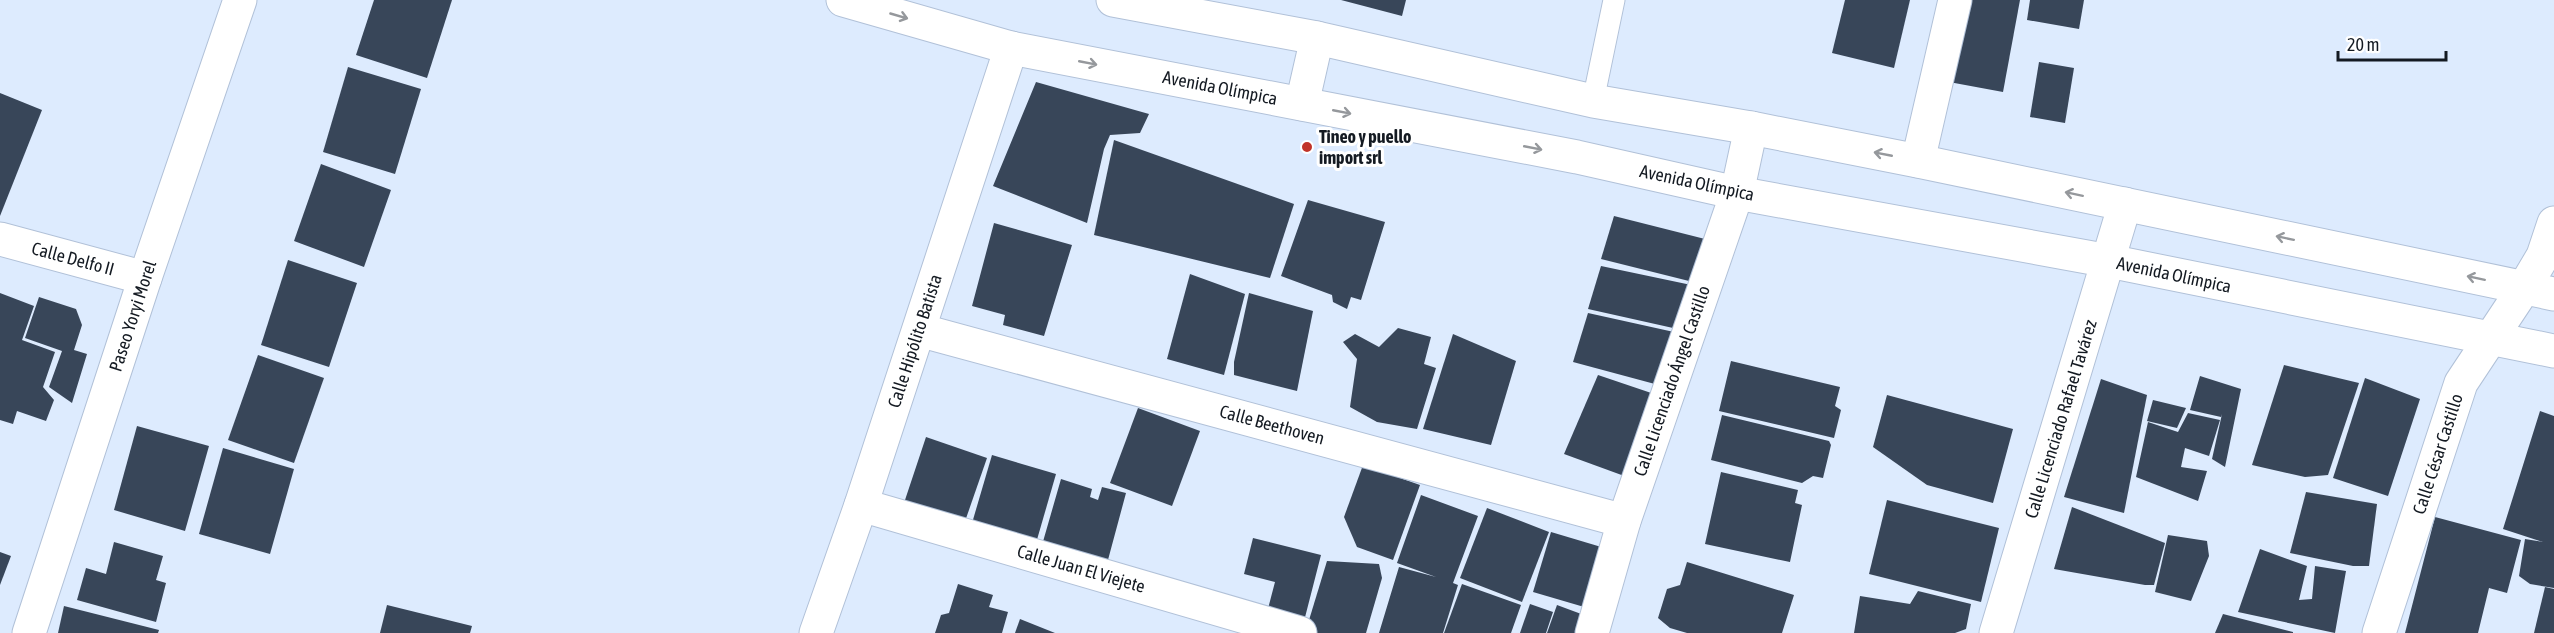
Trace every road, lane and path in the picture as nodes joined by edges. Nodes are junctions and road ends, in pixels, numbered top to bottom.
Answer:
1 (240, 0) edge
2 (843, 0) edge
3 (1113, 0) edge
4 (1614, 0) edge
5 (1955, 0) edge
6 (1317, 38) junction
7 (1011, 48) junction
8 (1593, 101) junction
9 (1302, 104) junction
10 (1751, 128) junction
11 (1918, 161) junction
12 (1737, 193) junction
13 (2125, 204) junction
14 (2554, 223) edge
15 (0, 239) edge
16 (2109, 261) junction
17 (145, 278) junction
18 (2539, 291) edge
19 (919, 330) junction
20 (2490, 338) junction
21 (2554, 351) edge
22 (861, 505) junction
23 (1624, 521) junction
24 (29, 633) edge
25 (816, 633) edge
26 (1300, 633) edge
27 (1592, 633) edge
28 (1996, 633) edge
29 (2379, 633) edge

1 - 17 street, Paseo Yoryi Morel
2 -> 7 street, Avenida Olímpica
3 - 6 street
4 - 8 lane
5 - 11 street
6 - 8 street
6 - 9 street
7 -> 9 street, Avenida Olímpica
7 - 19 street, Calle Hipólito Batista
8 - 10 street
9 -> 12 street, Avenida Olímpica
11 -> 10 street
10 - 12 street, Calle Licenciado Ángel Castillo
13 -> 11 street
12 - 16 street, Avenida Olímpica
12 - 23 street, Calle Licenciado Ángel Castillo
13 - 16 street, Calle Licenciado Rafael Tavárez
18 -> 13 street
14 - 18 street, Calle César Castillo
15 - 17 street, Calle Delfo II
16 - 20 street, Avenida Olímpica
16 - 28 street, Calle Licenciado Rafael Tavárez
17 - 24 street, Paseo Yoryi Morel
18 - 20 street, Calle César Castillo
19 - 22 street, Calle Hipólito Batista
19 - 23 street, Calle Beethoven
20 - 21 street, Avenida Olímpica
20 - 29 street, Calle César Castillo
22 - 25 street, Calle Hipólito Batista
22 - 26 street, Calle Juan El Viejete
23 - 27 street, Calle Licenciado Ángel Castillo

